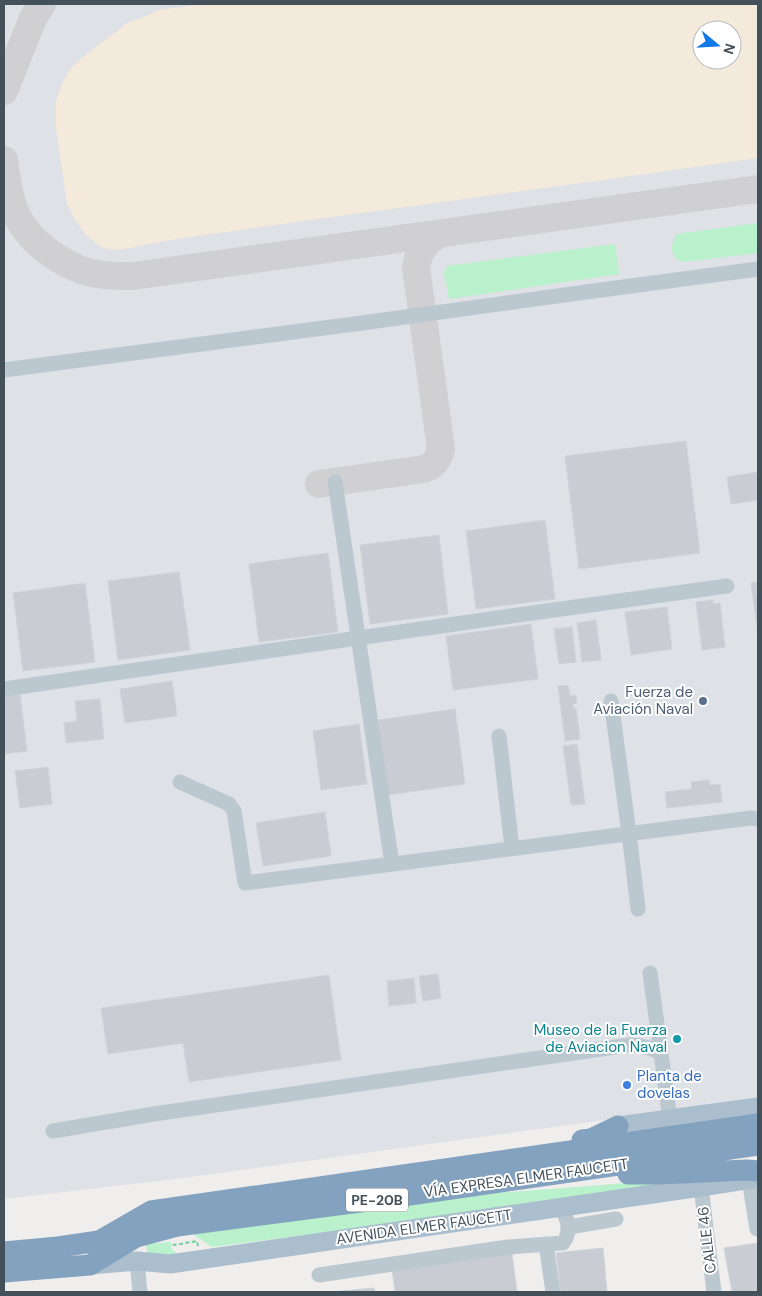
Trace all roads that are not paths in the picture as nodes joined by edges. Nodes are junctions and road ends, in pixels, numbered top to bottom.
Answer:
1 (758, 269) edge
2 (4, 370) edge
3 (335, 482) dead end
4 (727, 586) dead end
5 (358, 638) junction
6 (4, 689) edge
7 (611, 700) dead end
8 (499, 736) dead end
9 (180, 782) dead end
10 (758, 819) edge
11 (629, 833) junction
12 (512, 848) junction
13 (392, 864) junction
14 (638, 909) dead end
15 (650, 973) dead end
16 (661, 1053) junction
17 (758, 1108) edge
18 (670, 1119) junction
19 (758, 1124) edge
20 (618, 1126) joint
21 (53, 1131) dead end
22 (758, 1145) edge
23 (501, 1161) junction
24 (558, 1173) junction
25 (755, 1176) edge
26 (701, 1188) junction
27 (560, 1208) junction
28 (616, 1219) dead end
29 (569, 1227) junction
30 (756, 1229) dead end
31 (546, 1244) junction
32 (4, 1252) edge
33 (137, 1261) junction
34 (90, 1266) junction
35 (4, 1272) edge
36 (319, 1275) dead end
37 (140, 1292) edge
38 (553, 1292) edge
39 (714, 1292) edge

1 - 2 street
3 - 5 street
4 - 5 street
5 - 6 street
5 - 13 street
7 - 11 street
8 - 12 street
9 - 13 street
10 - 11 street
11 - 12 street
11 - 14 street
12 - 13 street
15 - 16 street
16 - 18 street
16 - 21 street
17 - 18 main road
18 - 20 main road
19 - 23 highway, VÍA EXPRESA ELMER FAUCETT / PE-20B
20 - 23 highway
22 - 24 highway, VÍA EXPRESA ELMER FAUCETT / PE-20B
23 - 32 highway, VÍA EXPRESA ELMER FAUCETT / PE-20B
24 - 25 highway
24 - 34 highway, VÍA EXPRESA ELMER FAUCETT / PE-20B
25 - 26 main road, AVENIDA ELMER FAUCETT
25 - 30 street
26 - 27 main road, AVENIDA ELMER FAUCETT
26 - 39 street, CALLE 46
27 - 29 street
27 - 33 main road, AVENIDA ELMER FAUCETT
28 - 29 street
29 - 31 street
31 - 36 street
31 - 38 street
33 - 34 main road, AVENIDA ELMER FAUCETT
33 - 37 street
34 - 35 highway, VÍA EXPRESA ELMER FAUCETT / PE-20B

